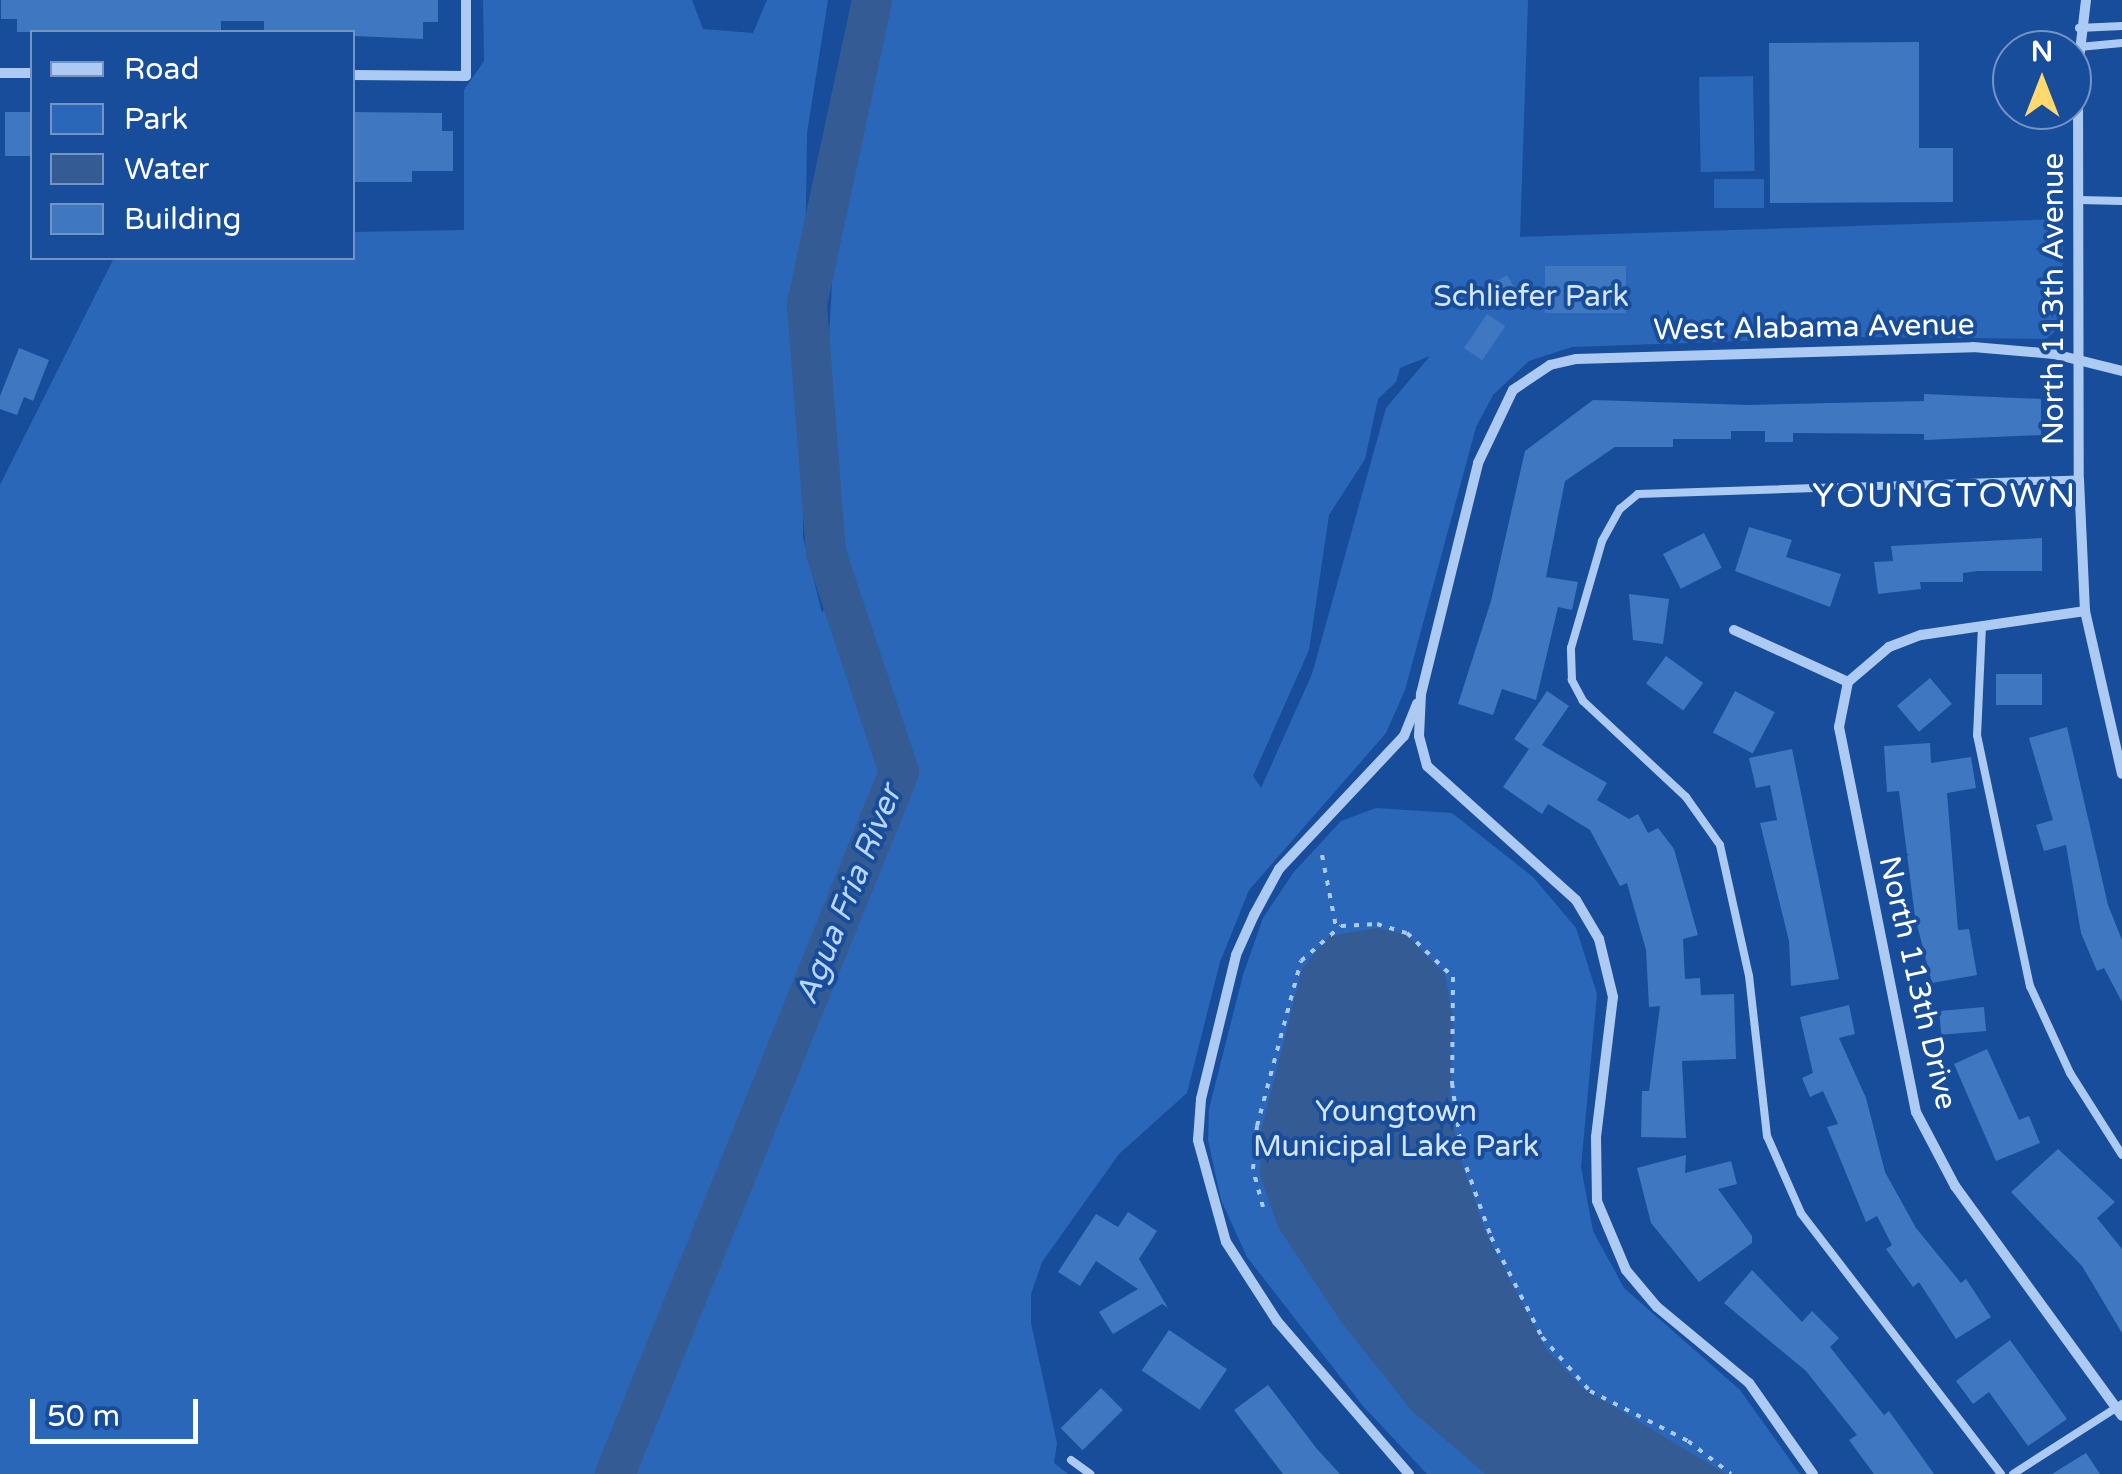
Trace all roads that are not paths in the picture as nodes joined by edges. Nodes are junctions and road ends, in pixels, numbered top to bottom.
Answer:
1 (466, 0) edge
2 (2086, 0) edge
3 (2122, 26) edge
4 (2079, 28) joint
5 (2122, 43) edge
6 (2092, 46) edge
7 (0, 73) edge
8 (30, 73) edge
9 (355, 75) edge
10 (2080, 130) edge
11 (2080, 200) junction
12 (2122, 201) edge
13 (2081, 359) junction
14 (2122, 371) edge
15 (2079, 480) junction
16 (2086, 611) junction
17 (1982, 626) junction
18 (1734, 630) dead end
19 (1848, 682) junction
20 (1421, 694) junction
21 (2122, 774) edge
22 (2122, 1155) edge
23 (2120, 1409) edge
24 (1071, 1460) dead end
25 (1090, 1474) edge
26 (1409, 1474) edge
27 (1813, 1474) edge
28 (2001, 1474) edge
29 (2013, 1474) edge

1 - 9 street
2 - 4 street, North 113th Avenue
3 - 4 lane
5 - 6 lane
7 - 8 street
10 - 11 street, North 113th Avenue
11 - 12 lane
11 - 13 street, North 113th Avenue
13 - 14 street, West Alabama Avenue
13 - 15 street, North 113th Avenue
13 - 20 street, West Alabama Avenue
15 - 16 street, North 113th Avenue
15 - 28 lane
16 - 17 street
16 - 21 street, North 113th Avenue
17 - 19 street
17 - 22 lane
18 - 19 street
19 - 23 street, North 113th Drive
20 - 26 street
20 - 27 street
23 - 29 lane
24 - 25 lane

